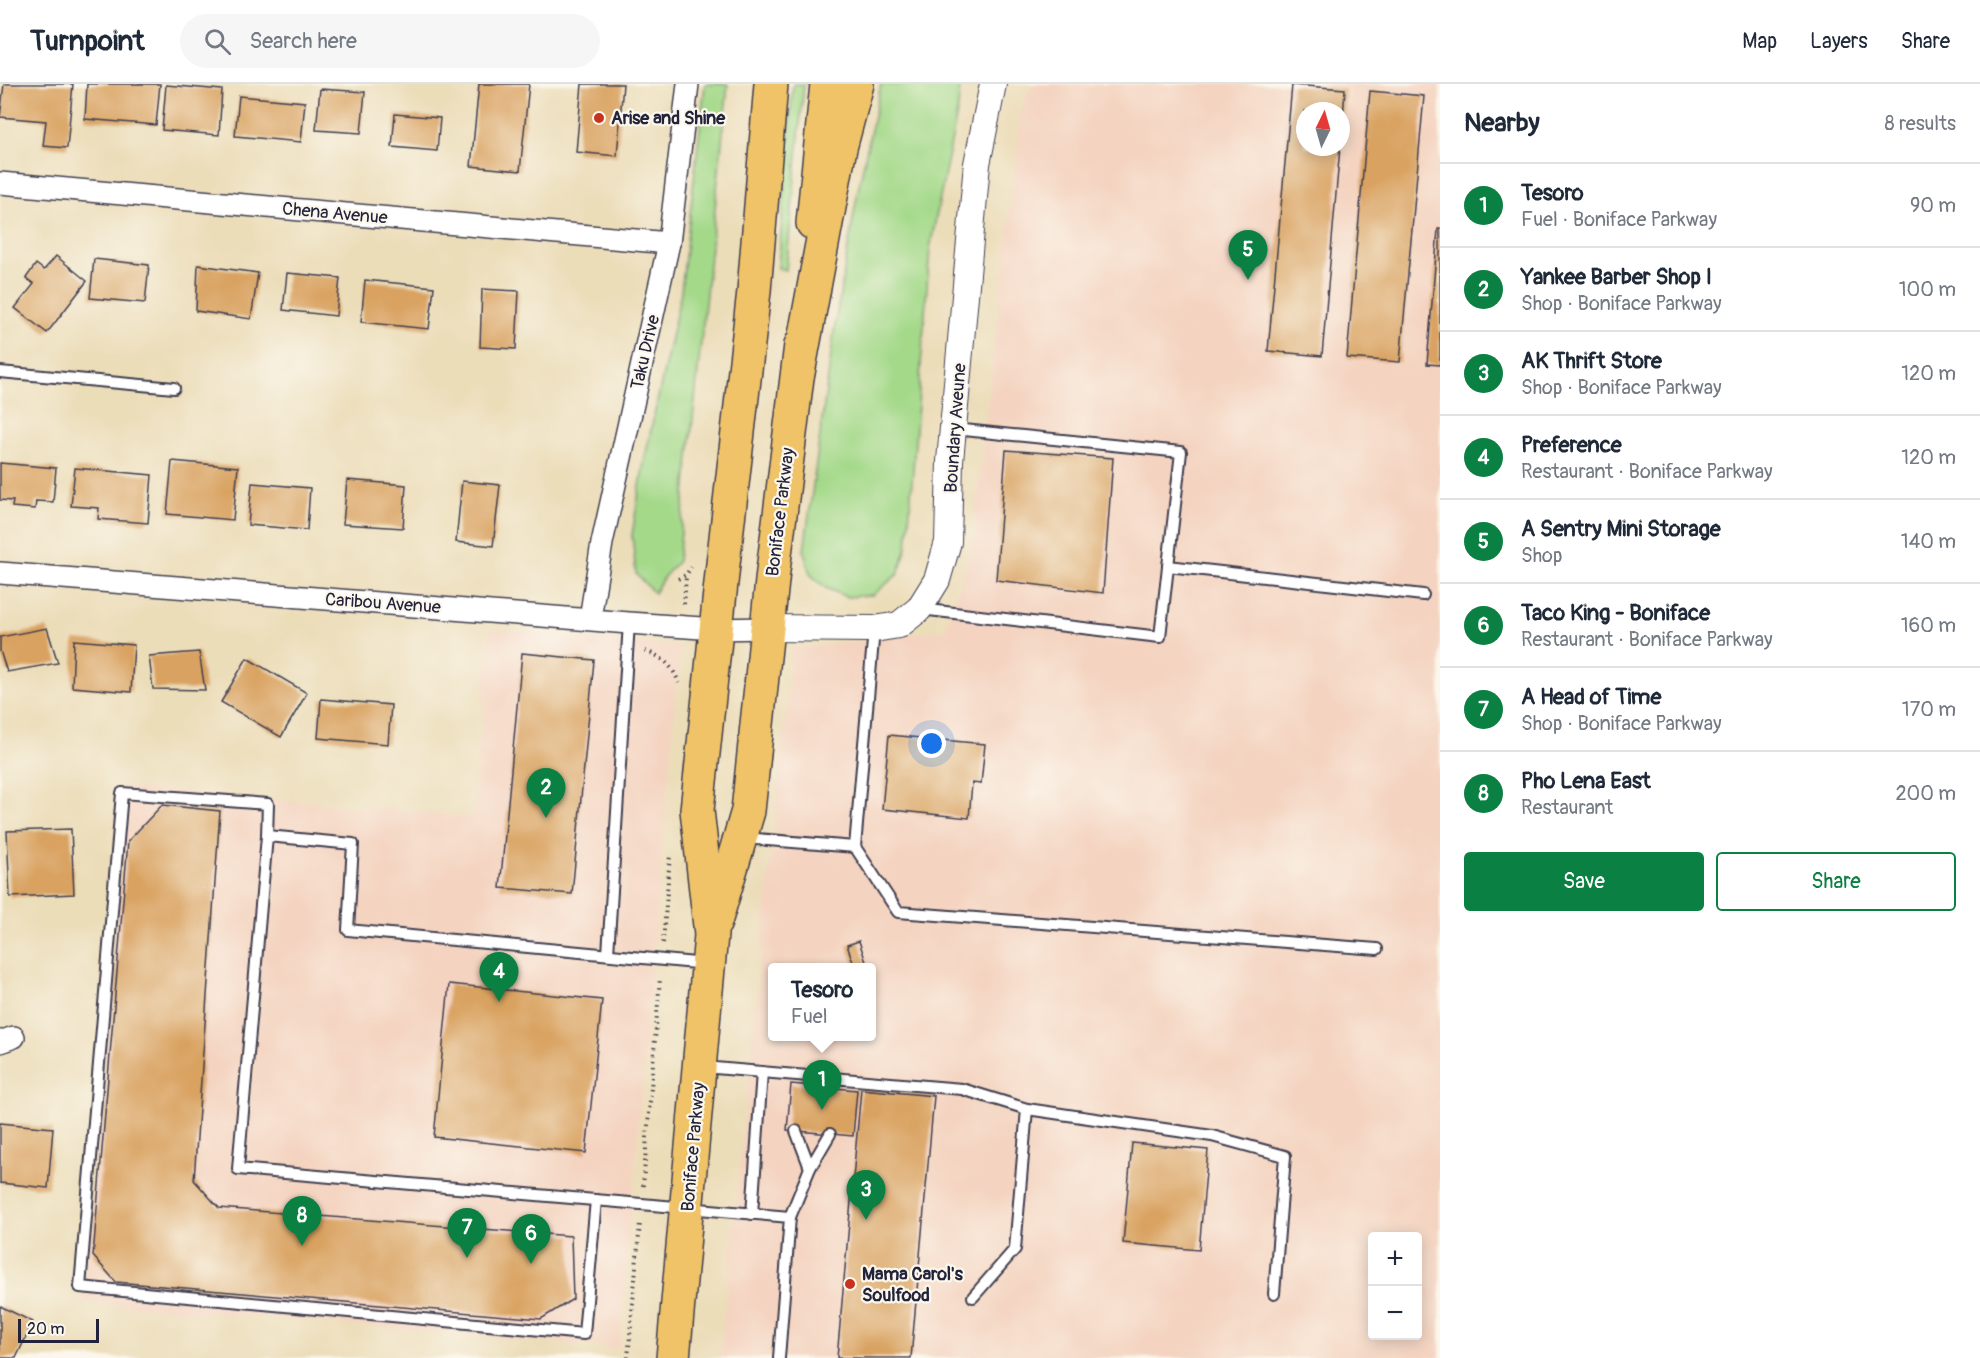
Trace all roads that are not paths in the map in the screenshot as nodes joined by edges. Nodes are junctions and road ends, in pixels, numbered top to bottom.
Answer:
1 (688, 84) edge
2 (771, 84) edge
3 (827, 84) edge
4 (858, 84) edge
5 (993, 84) edge
6 (0, 183) edge
7 (669, 243) junction
8 (0, 372) edge
9 (798, 373) junction
10 (174, 388) dead end
11 (953, 429) junction
12 (1168, 566) junction
13 (0, 573) edge
14 (1423, 595) dead end
15 (919, 609) junction
16 (590, 619) junction
17 (629, 623) junction
18 (766, 628) junction
19 (874, 628) junction
20 (716, 629) junction
21 (267, 836) junction
22 (740, 838) junction
23 (855, 847) junction
24 (1377, 949) dead end
25 (710, 950) junction
26 (608, 954) junction
27 (700, 1067) junction
28 (762, 1072) junction
29 (1027, 1109) junction
30 (796, 1131) dead end
31 (830, 1134) dead end
32 (810, 1168) junction
33 (596, 1200) junction
34 (687, 1208) junction
35 (752, 1214) junction
36 (790, 1217) junction
37 (1274, 1294) dead end
38 (973, 1297) dead end
39 (674, 1358) edge
40 (779, 1358) edge

1 - 7 street, Taku Drive
2 - 20 main road, Boniface Parkway
3 - 9 main road, Boniface Parkway
4 - 9 main road
5 - 11 street, Boundary Aveune
6 - 7 street, Chena Avenue
7 - 16 street, Taku Drive
8 - 10 lane
9 - 18 main road, Boniface Parkway
11 - 12 lane
11 - 15 street, Boundary Aveune
12 - 14 lane
12 - 15 lane
13 - 16 street, Caribou Avenue
15 - 19 street, Boundary Aveune
16 - 17 street, Caribou Avenue
17 - 20 street, Caribou Avenue
17 - 26 lane
18 - 19 street, Boundary Aveune
18 - 20 street, Caribou Avenue
18 - 22 main road, Boniface Parkway
19 - 23 lane
20 - 25 main road, Boniface Parkway
21 - 26 lane
21 - 33 lane
21 - 33 lane
22 - 23 lane
22 - 25 main road, Boniface Parkway
23 - 24 lane
25 - 26 lane
25 - 27 main road, Boniface Parkway
27 - 28 lane
27 - 34 main road, Boniface Parkway
28 - 29 lane
28 - 35 lane
29 - 37 lane
29 - 38 lane
30 - 32 lane
31 - 32 lane
32 - 36 lane
33 - 34 lane
34 - 35 lane
34 - 39 main road, Boniface Parkway
35 - 36 lane
36 - 40 lane

